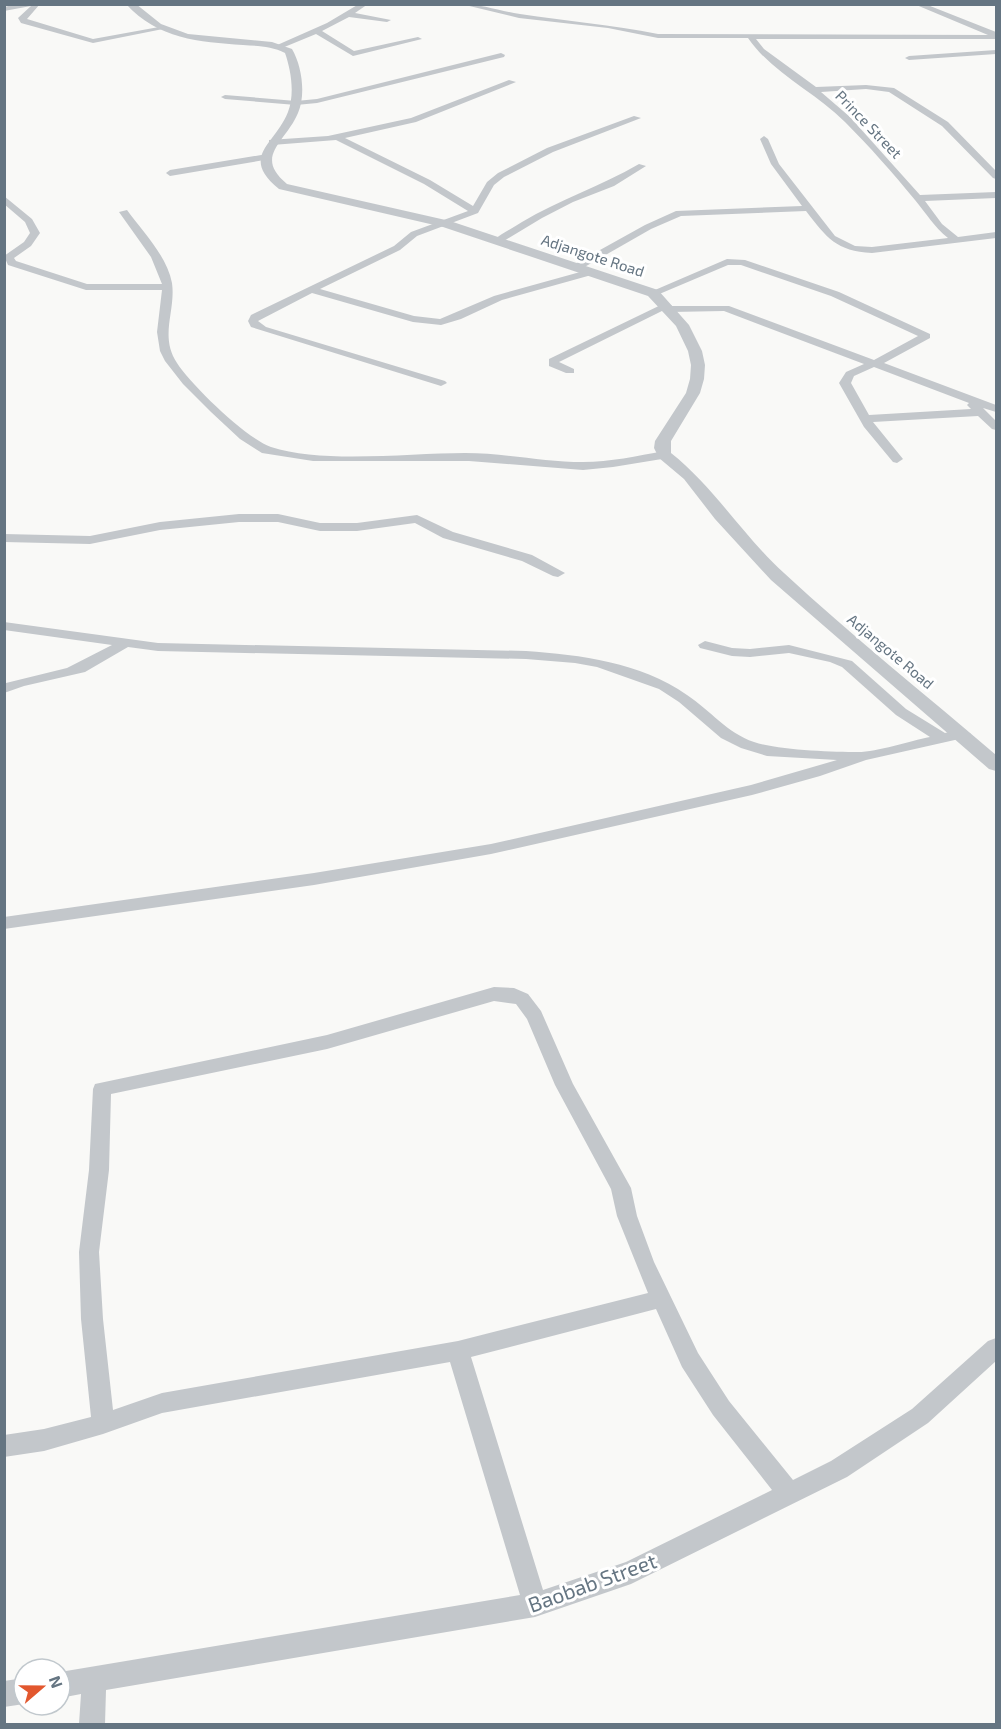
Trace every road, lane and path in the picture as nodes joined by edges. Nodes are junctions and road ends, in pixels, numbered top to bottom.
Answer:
1 (31, 4) edge
2 (37, 4) edge
3 (130, 4) edge
4 (365, 4) edge
5 (464, 4) edge
6 (935, 4) edge
7 (919, 5) edge
8 (4, 9) edge
9 (346, 14) junction
10 (387, 20) dead end
11 (996, 23) edge
12 (975, 26) junction
13 (159, 29) junction
14 (315, 30) junction
15 (996, 36) edge
16 (751, 37) junction
17 (418, 39) dead end
18 (279, 46) junction
19 (996, 52) edge
20 (501, 54) dead end
21 (909, 57) dead end
22 (512, 82) dead end
23 (814, 90) junction
24 (225, 97) dead end
25 (296, 104) junction
26 (637, 117) dead end
27 (337, 137) junction
28 (764, 139) dead end
29 (272, 142) junction
30 (267, 157) junction
31 (642, 166) dead end
32 (170, 173) dead end
33 (996, 176) edge
34 (996, 195) edge
35 (918, 198) junction
36 (4, 199) edge
37 (811, 208) junction
38 (475, 210) junction
39 (124, 212) dead end
40 (446, 224) junction
41 (996, 235) edge
42 (499, 240) junction
43 (957, 241) junction
44 (577, 267) junction
45 (591, 272) junction
46 (167, 287) junction
47 (311, 290) junction
48 (653, 293) junction
49 (669, 307) junction
50 (862, 358) junction
51 (887, 358) junction
52 (875, 363) junction
53 (570, 372) dead end
54 (441, 383) dead end
55 (966, 399) junction
56 (996, 409) edge
57 (982, 412) junction
58 (866, 419) junction
59 (995, 422) edge
60 (663, 455) junction
61 (897, 459) dead end
62 (4, 538) edge
63 (558, 573) dead end
64 (4, 626) edge
65 (123, 644) junction
66 (705, 645) dead end
67 (4, 688) edge
68 (963, 734) junction
69 (944, 739) junction
70 (862, 756) junction
71 (996, 765) edge
72 (4, 923) edge
73 (660, 1299) junction
74 (996, 1348) edge
75 (458, 1351) junction
76 (102, 1424) junction
77 (4, 1446) edge
78 (790, 1494) junction
79 (535, 1605) junction
80 (94, 1679) junction
81 (72, 1683) edge
82 (92, 1725) edge

1 - 8 street
2 - 13 street
3 - 13 street
4 - 9 street
5 - 16 street
6 - 7 street
7 - 12 street
9 - 10 street
9 - 14 street
11 - 12 street
12 - 15 street
13 - 18 street
14 - 17 street
14 - 18 street
15 - 16 street
16 - 23 street, Prince Street
18 - 25 street
19 - 21 street
20 - 25 street
22 - 27 street
23 - 33 street
23 - 35 street, Prince Street
24 - 25 street
25 - 29 street
26 - 38 street
27 - 29 street
27 - 38 street
28 - 37 street
29 - 30 street
30 - 32 street
30 - 40 street, Adjangote Road
31 - 42 street
34 - 35 street
35 - 43 street, Prince Street
36 - 46 street
37 - 43 street
37 - 44 street
38 - 40 street
39 - 46 street
40 - 42 street, Adjangote Road
40 - 47 street
41 - 43 street
42 - 44 street, Adjangote Road
44 - 45 street, Adjangote Road
45 - 47 street
45 - 48 street, Adjangote Road
46 - 60 street
47 - 54 street
48 - 49 street, Adjangote Road
48 - 51 street
49 - 50 street
49 - 53 street
49 - 60 street, Adjangote Road
50 - 51 street
50 - 52 street
51 - 52 street
52 - 55 street
52 - 58 street
55 - 56 street
55 - 57 street
57 - 58 street
57 - 59 street
58 - 61 street
60 - 68 street, Adjangote Road
62 - 63 street
64 - 65 street
65 - 67 street
65 - 70 street
66 - 69 street
68 - 69 street
68 - 71 street, Adjangote Road
69 - 70 street
70 - 72 street
73 - 75 street
73 - 76 street
73 - 78 street
74 - 78 street, Baobab Street
75 - 76 street
75 - 79 street
76 - 77 street
78 - 79 street, Baobab Street
79 - 80 street, Baobab Street
80 - 81 street, Baobab Street
80 - 82 street

